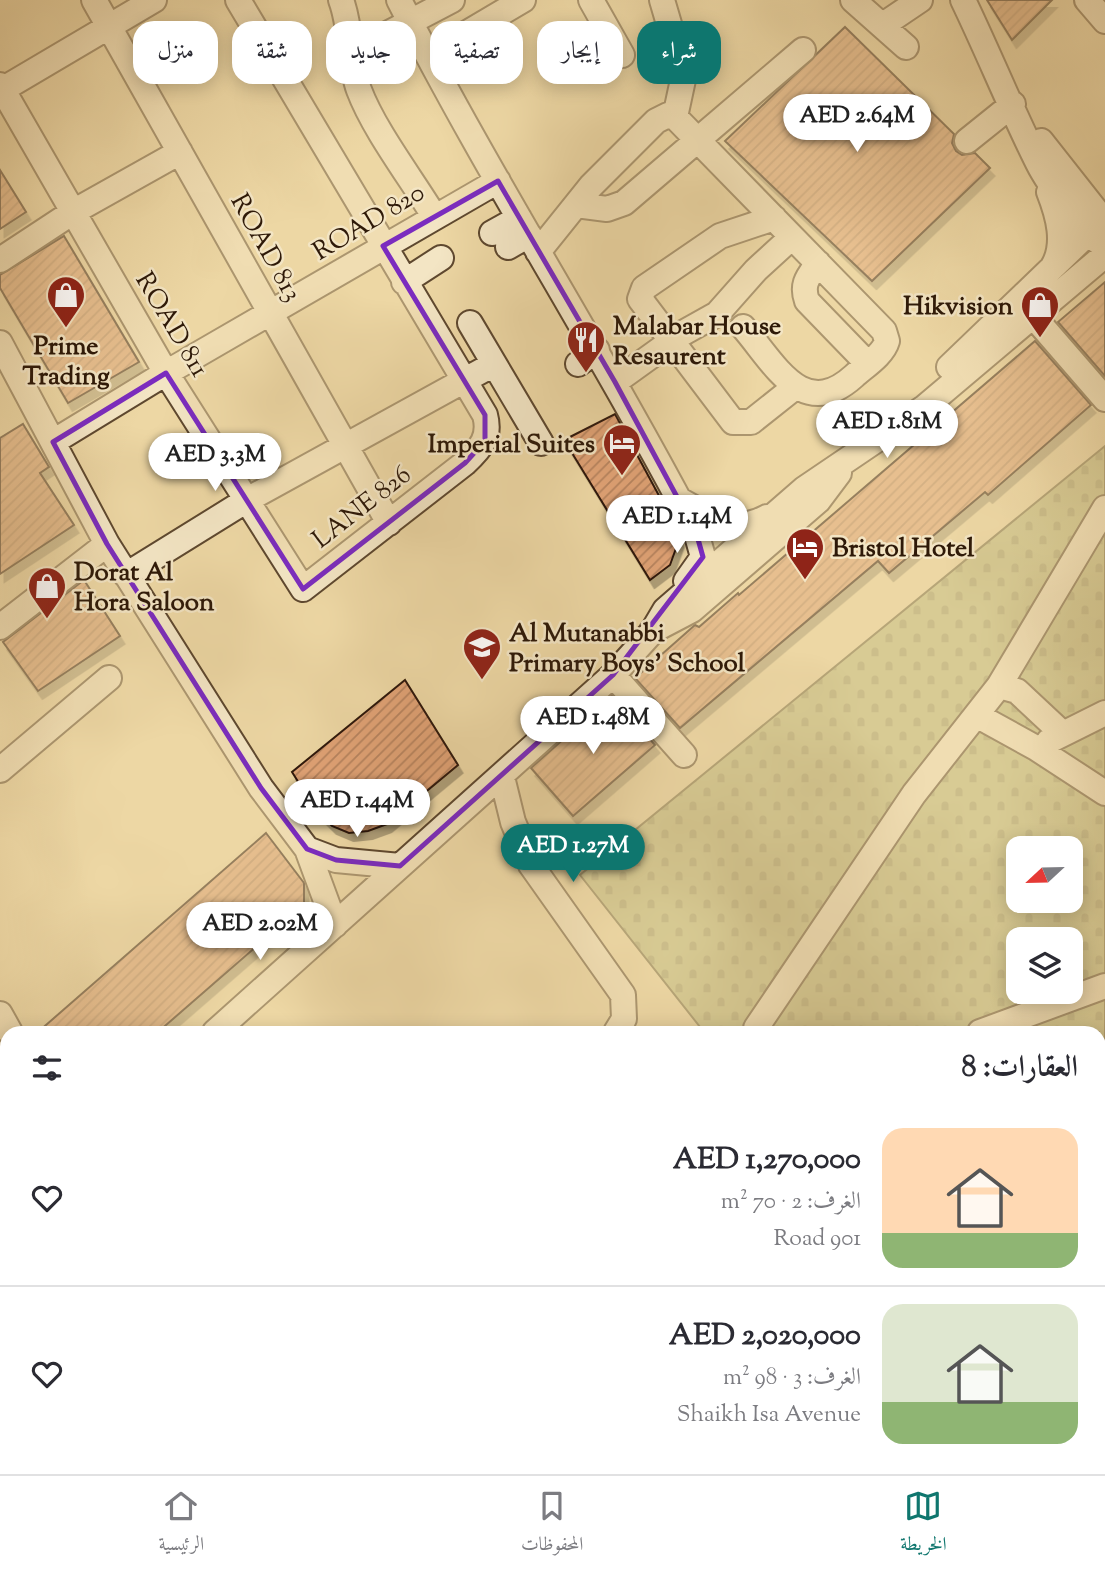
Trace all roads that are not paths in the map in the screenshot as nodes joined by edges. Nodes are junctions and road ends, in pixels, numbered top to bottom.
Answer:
1 (94, 0) edge
2 (154, 0) edge
3 (239, 0) edge
4 (341, 0) edge
5 (399, 0) edge
6 (452, 0) edge
7 (523, 0) edge
8 (590, 0) edge
9 (662, 0) edge
10 (853, 0) edge
11 (920, 0) edge
12 (963, 0) edge
13 (1087, 0) edge
14 (346, 21) edge
15 (410, 21) edge
16 (412, 21) edge
17 (487, 21) edge
18 (602, 21) edge
19 (1105, 21) edge
20 (883, 25) junction
21 (110, 26) junction
22 (416, 33) edge
23 (906, 47) dead end
24 (803, 50) dead end
25 (359, 84) edge
26 (1, 88) edge
27 (1013, 104) junction
28 (675, 117) junction
29 (699, 141) junction
30 (967, 141) dead end
31 (180, 152) junction
32 (1039, 165) junction
33 (498, 181) junction
34 (576, 205) junction
35 (73, 212) junction
36 (434, 216) junction
37 (774, 218) junction
38 (517, 237) junction
39 (792, 237) junction
40 (1102, 238) edge
41 (383, 246) junction
42 (441, 258) dead end
43 (0, 260) edge
44 (818, 263) junction
45 (1047, 275) junction
46 (404, 282) junction
47 (271, 314) junction
48 (1034, 317) junction
49 (470, 323) dead end
50 (744, 327) dead end
51 (677, 338) junction
52 (0, 343) edge
53 (494, 364) junction
54 (868, 364) junction
55 (166, 373) junction
56 (464, 381) junction
57 (615, 382) junction
58 (795, 387) junction
59 (1105, 399) edge
60 (904, 420) junction
61 (53, 442) junction
62 (541, 443) dead end
63 (345, 445) junction
64 (844, 464) junction
65 (678, 499) junction
66 (247, 500) junction
67 (782, 508) junction
68 (1105, 508) edge
69 (389, 523) junction
70 (107, 544) junction
71 (126, 575) junction
72 (303, 589) joint
73 (665, 610) junction
74 (0, 627) edge
75 (652, 632) junction
76 (613, 675) junction
77 (109, 678) dead end
78 (999, 686) junction
79 (1105, 713) edge
80 (978, 716) junction
81 (1063, 734) junction
82 (1036, 748) junction
83 (684, 755) dead end
84 (0, 770) edge
85 (502, 777) junction
86 (1105, 793) edge
87 (307, 849) junction
88 (400, 866) junction
89 (335, 925) junction
90 (1105, 986) edge
91 (222, 1026) edge
92 (620, 1026) edge
93 (757, 1026) edge
94 (996, 1026) edge

1 - 21 street, ROAD 813
2 - 21 street
3 - 41 street
4 - 14 street
5 - 15 street
6 - 16 street
7 - 17 street
8 - 18 street
9 - 28 street
10 - 20 street
11 - 20 street
12 - 27 street
13 - 19 street
20 - 23 street
21 - 26 street
21 - 31 street, ROAD 813
22 - 33 street
24 - 29 street
25 - 36 street
26 - 35 street, ROAD 811
27 - 30 street
27 - 32 street
27 - 40 street
28 - 29 street
28 - 34 street
29 - 34 street
29 - 37 street
31 - 35 street
31 - 47 street, ROAD 813
32 - 40 street
32 - 45 street
33 - 36 street, ROAD 820
33 - 38 street
34 - 38 street
35 - 43 street
35 - 55 street, ROAD 811
36 - 41 street, ROAD 820
37 - 39 street
37 - 51 street
38 - 57 street
39 - 44 street
39 - 51 street
40 - 45 street
40 - 48 street
41 - 46 street
41 - 47 street, ROAD 820
42 - 46 street
44 - 54 street
44 - 54 street
45 - 60 street
46 - 56 street
47 - 55 street, ROAD 820
47 - 63 street, ROAD 813
48 - 59 street
48 - 60 street
49 - 53 street
50 - 58 street
51 - 57 street
51 - 58 street
52 - 61 street
53 - 56 street
53 - 62 street
54 - 58 street
55 - 61 street, ROAD 820
55 - 66 street, ROAD 811
56 - 63 street
56 - 69 street, LANE 826
57 - 65 street
60 - 64 street
61 - 70 street
63 - 66 street
63 - 69 street, ROAD 813
64 - 67 street
64 - 75 street
65 - 67 street
65 - 73 street
66 - 71 street
66 - 72 street, ROAD 811
67 - 73 street
68 - 78 street
69 - 72 street, LANE 826
70 - 71 street
70 - 74 street
71 - 87 street
73 - 75 street
75 - 76 street
76 - 83 street
76 - 85 street
77 - 84 street
78 - 80 street
78 - 81 street
79 - 81 street
80 - 82 street
80 - 93 street
81 - 82 street
82 - 86 street
85 - 88 street
85 - 92 street
87 - 88 street
87 - 89 street
88 - 89 street
89 - 91 street
90 - 94 street

